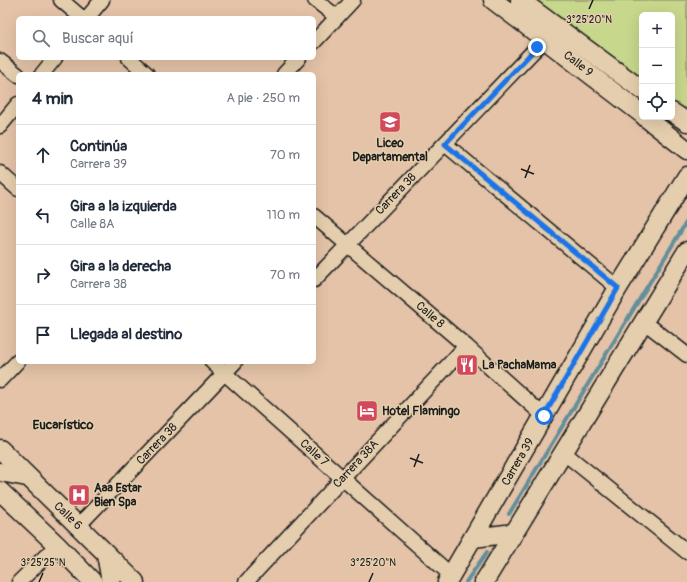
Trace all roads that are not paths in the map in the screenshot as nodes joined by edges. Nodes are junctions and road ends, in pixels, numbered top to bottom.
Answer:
1 (61, 0) edge
2 (102, 0) edge
3 (315, 0) edge
4 (353, 0) edge
5 (494, 0) edge
6 (520, 0) edge
7 (80, 16) edge
8 (89, 16) edge
9 (337, 17) junction
10 (545, 39) junction
11 (316, 40) edge
12 (53, 60) edge
13 (131, 60) edge
14 (297, 60) edge
15 (0, 61) edge
16 (44, 72) edge
17 (145, 72) edge
18 (286, 72) edge
19 (16, 73) edge
20 (639, 88) edge
21 (16, 106) edge
22 (675, 106) edge
23 (687, 108) edge
24 (639, 112) edge
25 (675, 114) edge
26 (649, 120) edge
27 (687, 122) edge
28 (0, 126) edge
29 (445, 144) junction
30 (687, 150) edge
31 (0, 173) edge
32 (687, 176) edge
33 (16, 187) edge
34 (316, 218) edge
35 (348, 245) junction
36 (687, 251) edge
37 (316, 278) edge
38 (618, 288) junction
39 (643, 321) junction
40 (466, 346) junction
41 (687, 355) edge
42 (16, 363) edge
43 (214, 364) edge
44 (233, 364) edge
45 (225, 373) junction
46 (0, 380) edge
47 (544, 416) junction
48 (0, 450) edge
49 (563, 452) junction
50 (0, 472) edge
51 (27, 477) junction
52 (343, 478) junction
53 (0, 490) edge
54 (78, 526) junction
55 (514, 533) junction
56 (473, 538) junction
57 (57, 545) junction
58 (687, 552) edge
59 (106, 554) junction
60 (449, 578) edge
61 (19, 582) edge
62 (93, 582) edge
63 (111, 582) edge
64 (135, 582) edge
65 (246, 582) edge
66 (484, 582) edge

1 - 7 street
2 - 8 street
3 - 9 street
4 - 9 street
5 - 10 main road, Calle 9
6 - 20 main road, Calle 9
9 - 11 street
10 - 24 main road, Calle 9
10 - 29 street, Carrera 38
12 - 16 street
13 - 17 street
14 - 18 street
15 - 19 street
21 - 28 street
22 - 23 main road
25 - 27 main road
26 - 30 main road
29 - 35 street, Carrera 38
29 - 38 street
31 - 33 street
32 - 38 main road, Carrera 39
34 - 35 street, Calle 8
35 - 37 street, Carrera 38
35 - 40 street, Calle 8
36 - 39 main road
38 - 47 main road, Carrera 39
39 - 41 street
39 - 49 main road
40 - 47 street, Calle 8
40 - 52 street, Carrera 38A
42 - 46 street
43 - 45 street, Calle 7
44 - 45 street, Carrera 38
45 - 52 street, Calle 7
45 - 54 street, Carrera 38
47 - 56 main road, Carrera 39
48 - 51 main road, Calle 6
49 - 55 main road
49 - 58 street
50 - 51 main road
51 - 54 main road, Calle 6
52 - 60 street, Calle 7
52 - 65 street, Carrera 38A
53 - 57 main road
54 - 59 main road, Calle 6
55 - 56 main road
55 - 66 main road
56 - 60 main road, Carrera 39
57 - 61 street
57 - 62 main road
59 - 63 main road
59 - 64 main road, Calle 6

